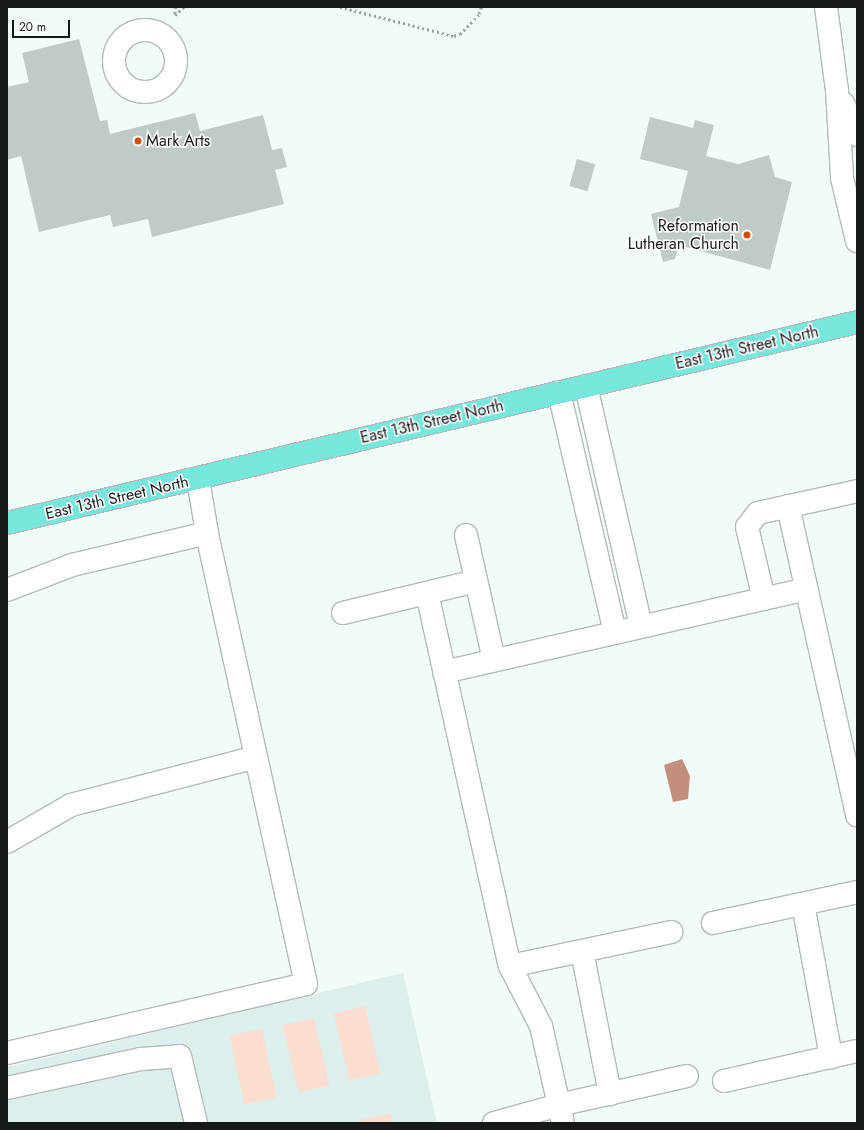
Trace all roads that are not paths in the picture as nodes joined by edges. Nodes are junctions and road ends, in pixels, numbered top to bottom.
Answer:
1 (826, 7) edge
2 (837, 90) junction
3 (857, 135) edge
4 (857, 241) edge
5 (857, 322) edge
6 (586, 386) junction
7 (559, 392) junction
8 (198, 479) junction
9 (857, 491) edge
10 (788, 506) junction
11 (7, 523) edge
12 (207, 533) junction
13 (466, 535) dead end
14 (476, 581) junction
15 (806, 589) junction
16 (7, 590) edge
17 (426, 593) junction
18 (764, 599) junction
19 (343, 613) dead end
20 (641, 627) junction
21 (615, 632) junction
22 (494, 660) junction
23 (444, 672) junction
24 (256, 757) junction
25 (857, 815) edge
26 (7, 842) edge
27 (857, 892) edge
28 (803, 904) junction
29 (713, 923) dead end
30 (671, 932) dead end
31 (582, 951) junction
32 (510, 966) junction
33 (857, 1051) edge
34 (7, 1053) edge
35 (832, 1057) junction
36 (687, 1076) dead end
37 (724, 1081) dead end
38 (7, 1088) edge
39 (610, 1094) junction
40 (561, 1114) edge
41 (196, 1123) edge
42 (494, 1123) edge

1 - 2 street
2 - 3 street
2 - 4 street
5 - 6 main road, East 13th Street North
6 - 7 main road, East 13th Street North
6 - 20 street
7 - 8 main road, East 13th Street North
7 - 21 street
8 - 11 main road, East 13th Street North
8 - 12 street
9 - 10 street
10 - 15 street
10 - 18 street
12 - 16 street
12 - 24 street
13 - 14 street
14 - 17 street
14 - 22 street
15 - 18 street
15 - 25 street
17 - 19 street
17 - 23 street
18 - 20 street
20 - 21 street
21 - 22 street
22 - 23 street
23 - 32 street
24 - 26 street
24 - 34 street
27 - 28 street
28 - 29 street
28 - 35 street
30 - 31 street
31 - 32 street
31 - 39 street
32 - 40 street
33 - 35 street
35 - 37 street
36 - 39 street
38 - 41 street
39 - 40 street
40 - 42 street

